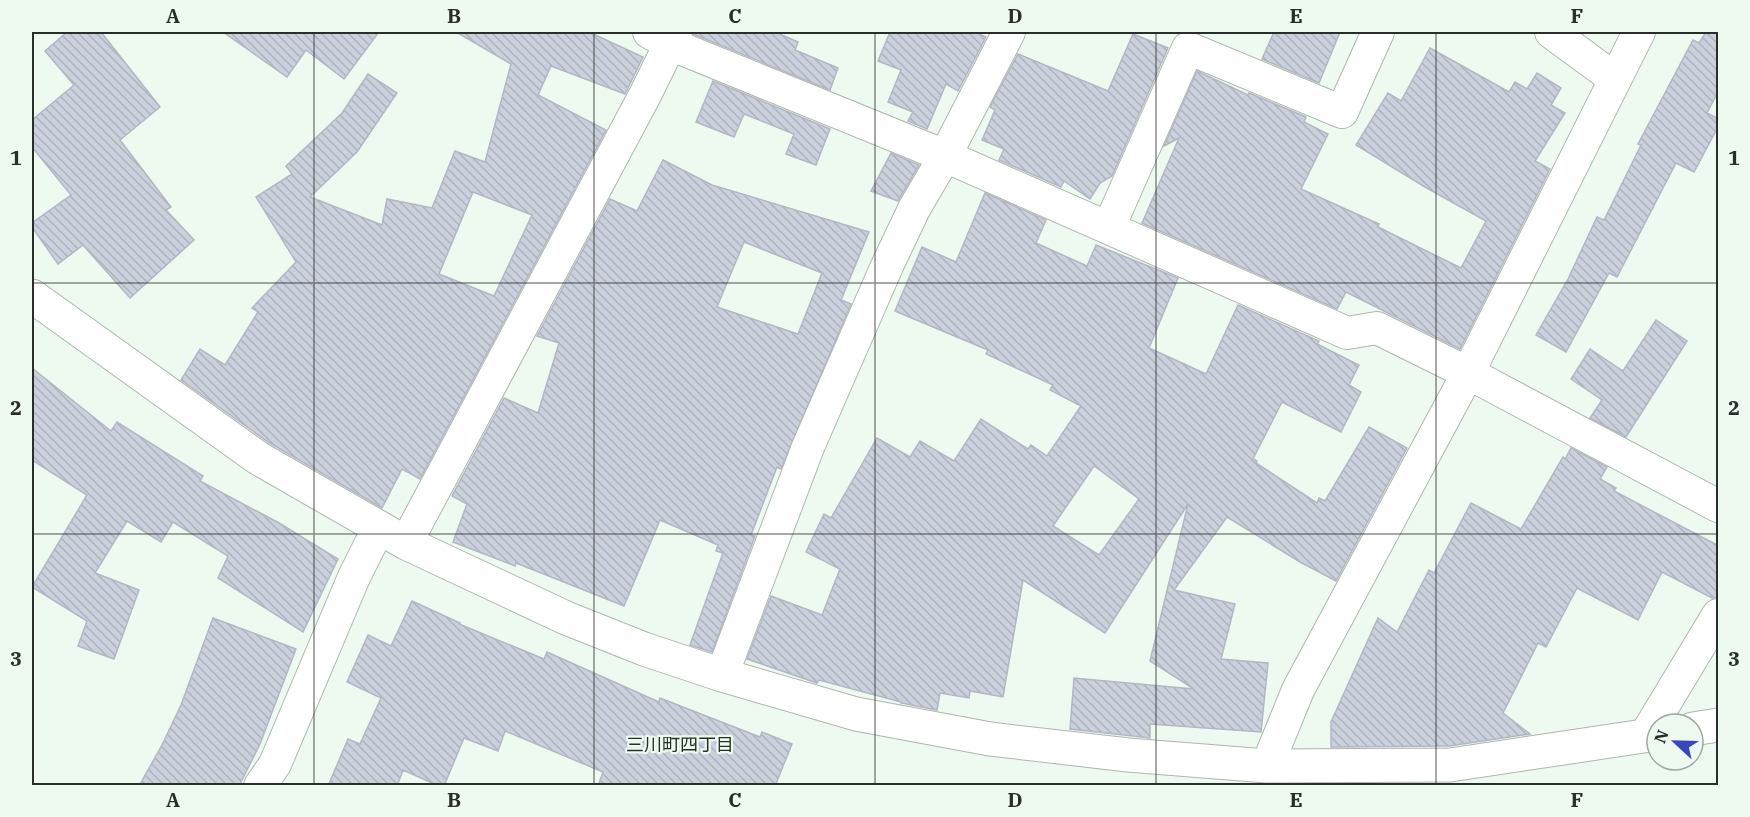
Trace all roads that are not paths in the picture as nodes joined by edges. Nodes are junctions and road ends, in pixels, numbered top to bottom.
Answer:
1 (1009, 32) edge
2 (1378, 32) edge
3 (1551, 32) edge
4 (1639, 32) edge
5 (665, 36) edge
6 (1615, 79) junction
7 (945, 156) junction
8 (1109, 227) junction
9 (32, 296) edge
10 (1468, 373) junction
11 (1719, 506) edge
12 (379, 527) junction
13 (406, 543) junction
14 (1719, 615) edge
15 (722, 675) junction
16 (1664, 712) edge
17 (1645, 736) edge
18 (1267, 766) junction
19 (260, 786) edge

1 - 7 street
2 - 8 street
3 - 6 street
4 - 6 street
5 - 7 street
5 - 13 street
6 - 10 street
7 - 8 street
7 - 15 street
8 - 10 street
9 - 12 street
10 - 11 street
10 - 18 street
12 - 13 street
12 - 19 street
13 - 15 street
14 - 16 street
15 - 18 street
17 - 18 street

